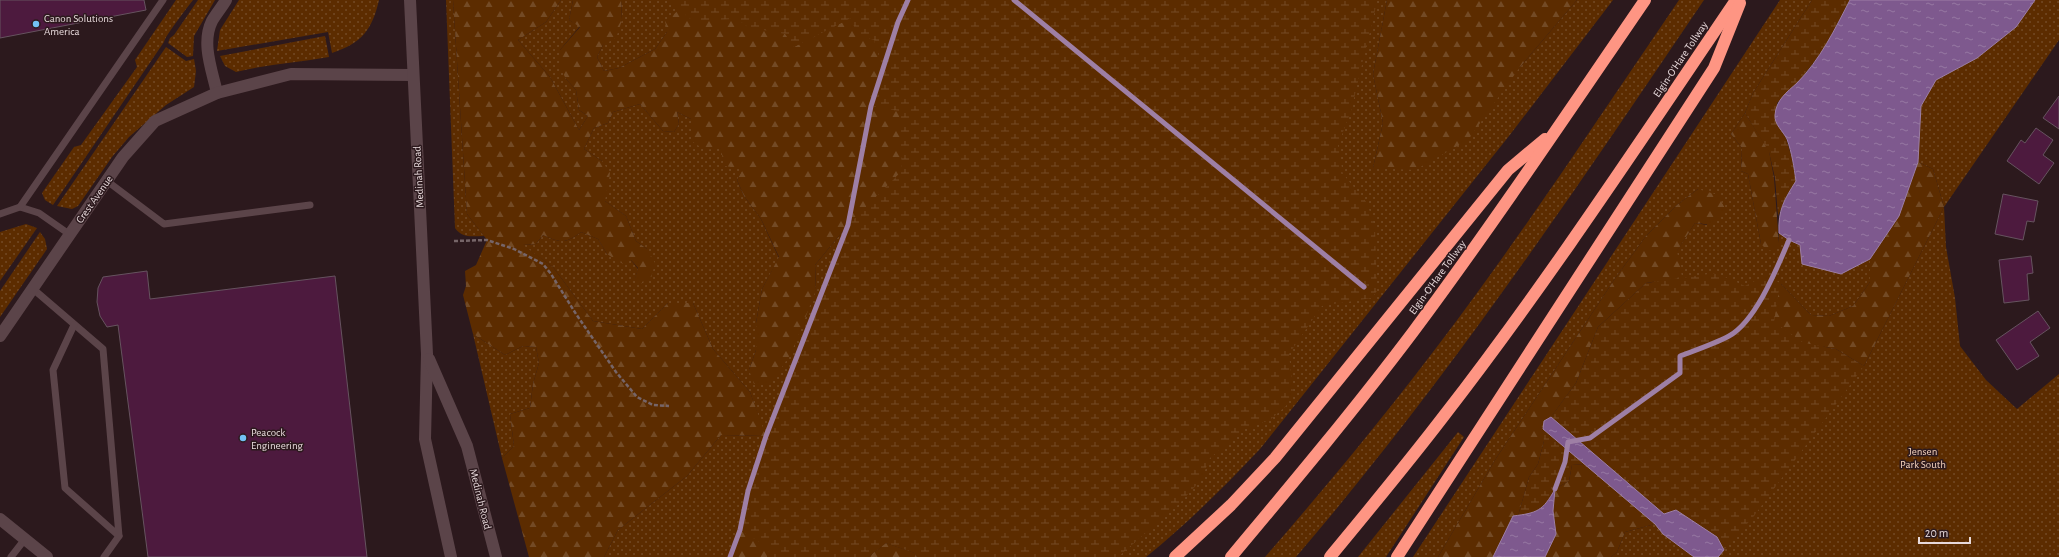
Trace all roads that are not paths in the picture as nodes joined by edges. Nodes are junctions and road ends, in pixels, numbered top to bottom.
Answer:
1 (163, 0) edge
2 (226, 0) edge
3 (410, 0) edge
4 (1646, 0) edge
5 (1736, 0) edge
6 (1741, 0) edge
7 (413, 75) junction
8 (217, 93) junction
9 (1557, 130) junction
10 (107, 181) junction
11 (310, 204) dead end
12 (20, 207) junction
13 (0, 214) edge
14 (69, 234) junction
15 (32, 288) junction
16 (74, 325) junction
17 (0, 336) edge
18 (427, 354) junction
19 (0, 519) edge
20 (119, 536) junction
21 (25, 539) junction
22 (12, 557) edge
23 (47, 557) edge
24 (104, 557) edge
25 (451, 557) edge
26 (496, 557) edge
27 (1175, 557) edge
28 (1231, 557) edge
29 (1330, 557) edge
30 (1397, 557) edge

1 - 12 lane
2 - 8 main road
3 - 7 main road, Medinah Road
4 - 9 highway, Elgin-O'Hare Tollway
5 - 29 highway, Elgin-O'Hare Tollway
6 - 30 highway
7 - 8 main road, Crest Avenue
7 - 18 main road, Medinah Road
8 - 10 main road, Crest Avenue
9 - 27 highway
9 - 28 highway, Elgin-O'Hare Tollway
10 - 11 lane
10 - 14 main road, Crest Avenue
12 - 13 lane
12 - 14 lane
14 - 15 main road, Crest Avenue
15 - 16 lane
15 - 17 main road, Crest Avenue
16 - 20 lane
16 - 20 lane
18 - 25 main road, Medinah Road
18 - 26 main road, Medinah Road
19 - 21 main road
20 - 24 lane
21 - 22 lane
21 - 23 main road

